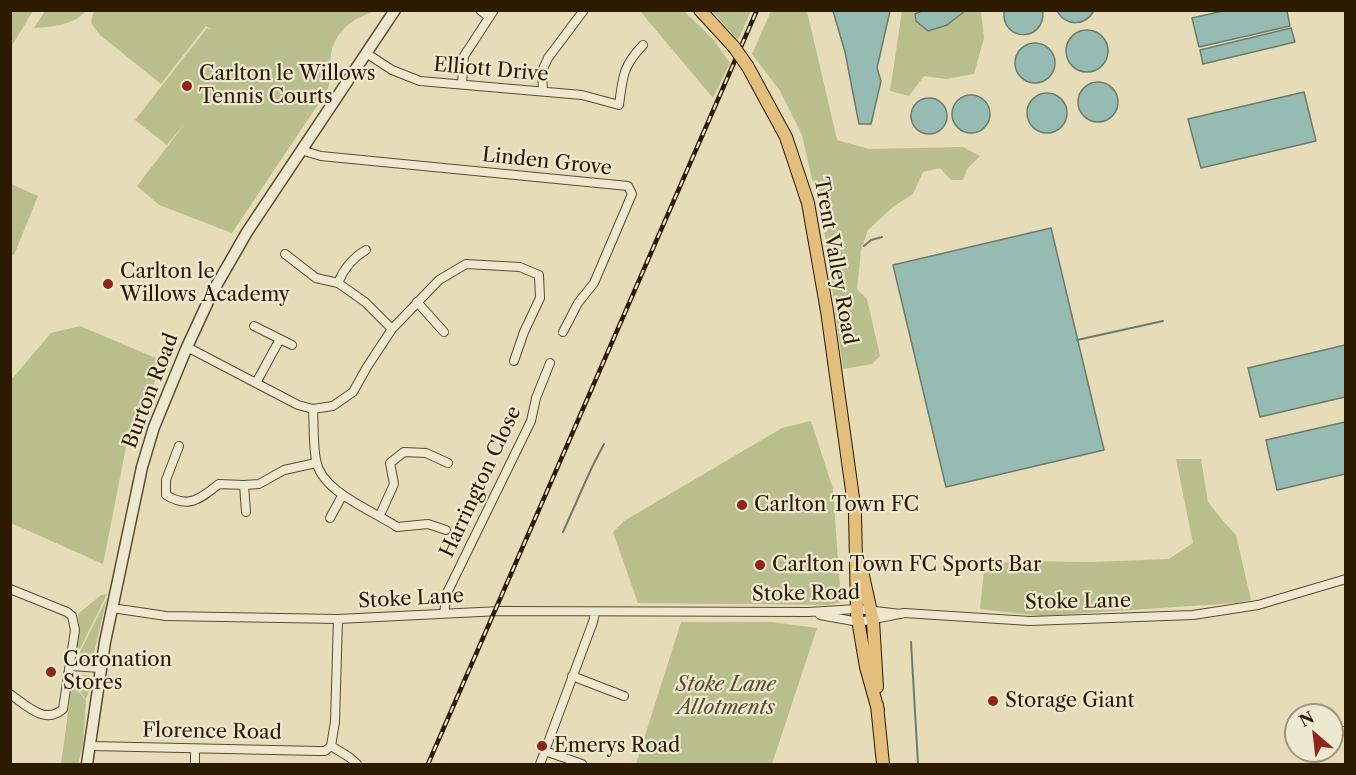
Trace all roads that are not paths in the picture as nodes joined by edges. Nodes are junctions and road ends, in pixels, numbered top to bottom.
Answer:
1 (395, 10) edge
2 (480, 10) edge
3 (584, 10) edge
4 (700, 10) edge
5 (492, 14) edge
6 (643, 45) dead end
7 (366, 53) junction
8 (462, 84) junction
9 (543, 91) junction
10 (301, 150) junction
11 (359, 250) dead end
12 (285, 254) dead end
13 (338, 283) junction
14 (417, 302) junction
15 (254, 326) dead end
16 (392, 329) junction
17 (444, 332) dead end
18 (563, 332) dead end
19 (280, 339) junction
20 (292, 345) dead end
21 (187, 347) junction
22 (513, 362) dead end
23 (549, 363) dead end
24 (256, 383) junction
25 (313, 409) junction
26 (179, 447) dead end
27 (316, 463) junction
28 (448, 463) dead end
29 (244, 485) junction
30 (342, 496) junction
31 (246, 512) dead end
32 (380, 515) junction
33 (330, 518) dead end
34 (446, 530) dead end
35 (857, 546) junction
36 (1346, 579) edge
37 (10, 589) edge
38 (112, 608) junction
39 (857, 609) junction
40 (712, 612) joint
41 (808, 612) junction
42 (594, 613) junction
43 (444, 614) junction
44 (901, 614) joint
45 (872, 615) junction
46 (338, 619) junction
47 (859, 622) junction
48 (70, 666) junction
49 (100, 668) junction
50 (573, 676) junction
51 (10, 694) edge
52 (624, 696) dead end
53 (878, 710) junction
54 (91, 746) junction
55 (331, 746) junction
56 (195, 748) junction
57 (545, 751) junction
58 (87, 765) edge
59 (195, 765) edge
60 (357, 765) edge
61 (540, 765) edge
62 (582, 765) edge
63 (883, 765) edge

1 - 7 street, Burton Road
2 - 5 street
3 - 9 street
4 - 35 main road, Trent Valley Road, bridge
5 - 8 street
6 - 9 street, Elliott Drive
7 - 8 street, Elliott Drive
7 - 10 street, Burton Road
8 - 9 street, Elliott Drive
10 - 18 street, Linden Grove
10 - 21 street, Burton Road
11 - 13 street
12 - 13 street
13 - 16 street
14 - 16 street
14 - 17 street
14 - 22 street
15 - 19 street
16 - 25 street
19 - 20 street
19 - 24 street
21 - 24 street
21 - 38 street, Burton Road
23 - 43 street, Harrington Close
24 - 25 street
25 - 27 street
26 - 29 street
27 - 29 street
27 - 30 street
28 - 32 street
29 - 31 street
30 - 32 street
30 - 33 street
32 - 34 street
35 - 39 main road, Trent Valley Road
35 - 45 main road, Trent Valley Road
36 - 44 street, Stoke Lane
37 - 48 street
38 - 46 street, Stoke Lane
38 - 49 street, Burton Road
39 - 41 street, Stoke Road
39 - 45 street, Stoke Road
39 - 47 main road, Trent Valley Road
40 - 41 street, Stoke Road
40 - 42 street, Stoke Lane
41 - 47 street
42 - 43 street, Stoke Lane
42 - 50 street
43 - 46 street, Stoke Lane
44 - 45 street, Stoke Road
45 - 47 street
45 - 53 main road, Trent Valley Road
46 - 55 street
47 - 53 main road, Trent Valley Road
48 - 49 street
48 - 51 street
49 - 54 street, Burton Road
50 - 52 street
50 - 57 street
53 - 63 main road, Trent Valley Road
54 - 56 street, Florence Road
54 - 58 street, Burton Road
55 - 56 street, Florence Road
55 - 60 street
56 - 59 street
57 - 61 street
57 - 62 street

